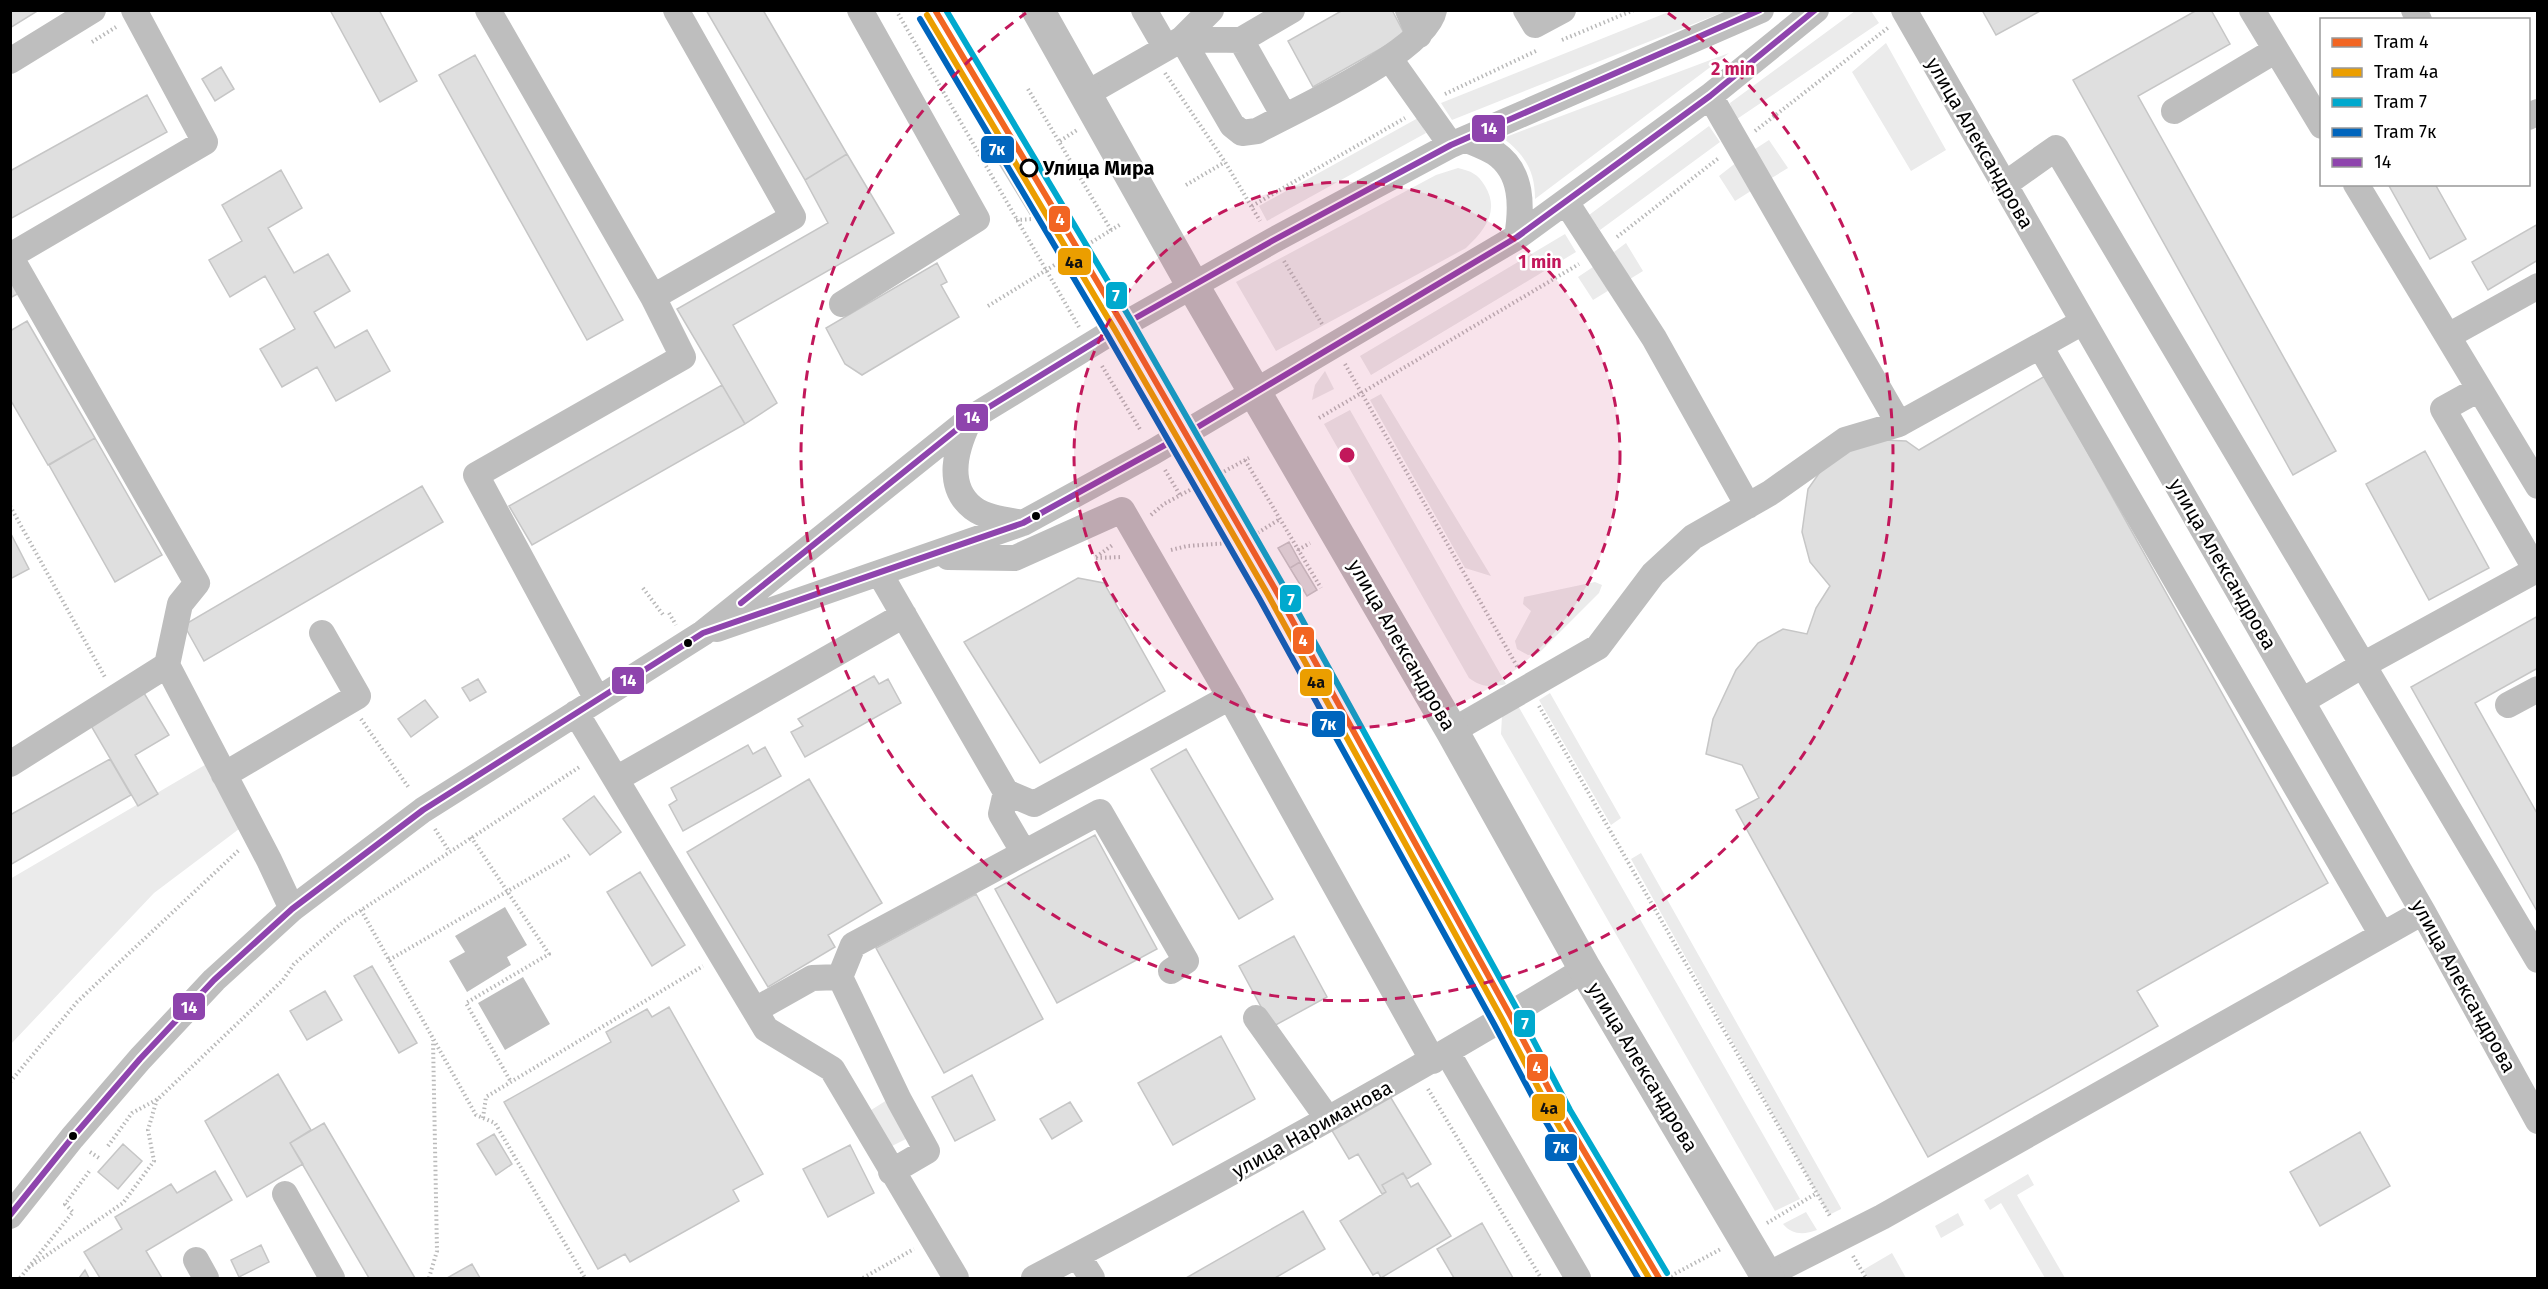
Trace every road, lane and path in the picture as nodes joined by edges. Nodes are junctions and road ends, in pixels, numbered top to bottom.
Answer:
1 (93, 10) edge
2 (134, 10) edge
3 (488, 10) edge
4 (676, 10) edge
5 (860, 10) edge
6 (896, 10) edge
7 (1038, 10) edge
8 (1144, 10) edge
9 (1408, 10) edge
10 (1526, 10) edge
11 (1563, 10) edge
12 (1761, 10) edge
13 (1815, 10) edge
14 (2252, 10) edge
15 (1292, 11) edge
16 (1904, 12) edge
17 (1205, 13) edge
18 (1429, 19) edge
19 (1240, 40) junction
20 (1167, 48) junction
21 (2276, 50) junction
22 (1390, 59) junction
23 (10, 61) edge
24 (1028, 89) dead end
25 (1086, 94) junction
26 (1710, 96) junction
27 (2174, 111) dead end
28 (1284, 116) junction
29 (2320, 123) edge
30 (1458, 142) junction
31 (1738, 144) junction
32 (1225, 162) junction
33 (2004, 185) junction
34 (1186, 186) dead end
35 (2357, 186) edge
36 (1566, 202) junction
37 (1016, 220) junction
38 (1121, 224) dead end
39 (1262, 224) dead end
40 (1111, 230) junction
41 (1517, 237) junction
42 (1598, 253) junction
43 (1071, 255) junction
44 (10, 256) edge
45 (1281, 256) dead end
46 (1045, 270) junction
47 (1193, 286) junction
48 (2538, 286) edge
49 (653, 297) junction
50 (842, 304) dead end
51 (988, 306) dead end
52 (2083, 322) junction
53 (1324, 328) dead end
54 (1080, 329) dead end
55 (2448, 336) junction
56 (2040, 346) junction
57 (1099, 360) dead end
58 (1342, 360) dead end
59 (2480, 389) junction
60 (1255, 392) junction
61 (1361, 393) junction
62 (1319, 417) dead end
63 (971, 418) junction
64 (1899, 424) junction
65 (1143, 435) dead end
66 (1161, 464) dead end
67 (2538, 486) edge
68 (1180, 495) junction
69 (10, 506) edge
70 (1748, 507) junction
71 (1280, 519) junction
72 (1023, 523) junction
73 (1134, 530) junction
74 (1149, 555) junction
75 (930, 556) junction
76 (2537, 569) edge
77 (880, 574) junction
78 (643, 588) dead end
79 (1321, 588) dead end
80 (904, 615) junction
81 (664, 616) dead end
82 (322, 633) dead end
83 (703, 633) junction
84 (167, 665) junction
85 (2363, 665) junction
86 (1528, 687) junction
87 (2538, 689) edge
88 (116, 697) junction
89 (1230, 697) junction
90 (597, 699) junction
91 (2302, 701) junction
92 (347, 702) junction
93 (2508, 705) dead end
94 (576, 713) junction
95 (1452, 731) junction
96 (600, 753) junction
97 (10, 764) edge
98 (224, 775) junction
99 (616, 779) junction
100 (409, 788) dead end
101 (1006, 792) junction
102 (434, 826) dead end
103 (255, 834) junction
104 (471, 837) junction
105 (449, 851) junction
106 (1024, 853) junction
107 (570, 855) dead end
108 (507, 891) junction
109 (292, 909) junction
110 (361, 910) junction
111 (2423, 912) junction
112 (2382, 935) junction
113 (721, 955) junction
114 (389, 960) junction
115 (2538, 960) edge
116 (1585, 969) junction
117 (1171, 970) dead end
118 (840, 977) junction
119 (755, 1010) junction
120 (1257, 1018) dead end
121 (433, 1039) junction
122 (1432, 1061) junction
123 (10, 1082) edge
124 (511, 1082) junction
125 (158, 1099) junction
126 (483, 1118) junction
127 (1328, 1119) junction
128 (2538, 1121) edge
129 (108, 1146) dead end
130 (91, 1169) dead end
131 (891, 1172) junction
132 (285, 1194) dead end
133 (10, 1216) edge
134 (1842, 1236) junction
135 (932, 1239) junction
136 (1078, 1256) junction
137 (28, 1268) junction
138 (1768, 1277) edge
139 (20, 1278) edge
140 (332, 1278) edge
141 (429, 1278) edge
142 (585, 1278) edge
143 (863, 1278) edge
144 (956, 1278) edge
145 (1034, 1278) edge
146 (1092, 1278) edge
147 (1541, 1278) edge
148 (1578, 1278) edge
149 (1866, 1278) edge

1 - 23 street
2 - 44 street
3 - 49 street
4 - 49 street
5 - 50 street
6 - 37 path
7 - 25 main road, улица Александрова
8 - 20 street
9 - 18 street
10 - 11 street
12 - 30 street
13 - 26 street
14 - 21 street
15 - 19 street
16 - 31 path
16 - 33 street, улица Александрова
17 - 20 street
18 - 22 street
19 - 20 street
19 - 28 street
20 - 25 street
20 - 28 street
20 - 32 path
21 - 27 street
21 - 29 street
22 - 28 street
22 - 30 street
24 - 40 path
25 - 47 main road, улица Александрова
26 - 31 street
26 - 36 street
30 - 41 street
30 - 47 street
31 - 42 path
31 - 64 street
32 - 34 path
32 - 39 path
33 - 52 street, улица Александрова
33 - 85 street
35 - 55 street
36 - 41 street
36 - 42 street
37 - 43 path
37 - 46 path
38 - 40 path
40 - 43 path
41 - 60 street
42 - 61 path
42 - 70 street
43 - 46 path
44 - 84 street
45 - 53 path
46 - 51 path
46 - 54 path
47 - 60 main road, улица Александрова
47 - 63 street
48 - 55 street
49 - 90 street
52 - 56 street
52 - 91 street, улица Александрова
55 - 59 street
56 - 64 street
56 - 112 street
57 - 65 path
58 - 61 path
59 - 67 street
59 - 76 street
60 - 72 street
60 - 95 main road, улица Александрова
61 - 62 path
61 - 86 path
63 - 72 street
63 - 83 street
64 - 70 street
66 - 68 path
68 - 71 path
68 - 73 path
69 - 88 path
70 - 86 street
71 - 74 path
71 - 79 path
72 - 75 street
73 - 74 street
73 - 74 path
73 - 75 street
74 - 89 street
75 - 77 street
76 - 85 street
77 - 80 street
77 - 83 street
78 - 81 path
80 - 99 street
80 - 101 street
82 - 92 street
83 - 90 street
84 - 88 street
84 - 98 street
85 - 91 street
85 - 115 street
86 - 95 street
86 - 134 path
87 - 93 street
88 - 97 street
89 - 101 street
89 - 122 street
90 - 94 street
91 - 111 street, улица Александрова
92 - 98 street
92 - 100 path
94 - 96 street
94 - 109 street
95 - 116 main road, улица Александрова
96 - 99 street
96 - 104 path
98 - 103 street
99 - 113 street
101 - 106 street
102 - 105 path
103 - 109 street
103 - 123 path
104 - 105 path
104 - 108 path
105 - 110 path
106 - 117 street
106 - 118 street
107 - 108 path
108 - 114 path
108 - 124 path
109 - 133 street
110 - 114 path
110 - 125 path
111 - 112 street
111 - 128 street, улица Александрова
112 - 134 street
113 - 119 street
113 - 124 path
114 - 121 path
116 - 122 street, улица Нариманова
116 - 138 main road, улица Александрова
118 - 119 street
118 - 131 street
119 - 131 street
120 - 127 street
121 - 126 path
121 - 141 path
122 - 127 street, улица Нариманова
122 - 147 path
122 - 148 street
124 - 126 path
125 - 129 path
125 - 137 path
126 - 142 path
127 - 136 street, улица Нариманова
130 - 137 path
131 - 135 street
132 - 140 street
134 - 138 street
134 - 149 path
135 - 143 path
135 - 144 street
136 - 145 street, улица Нариманова
136 - 146 street
137 - 139 path

